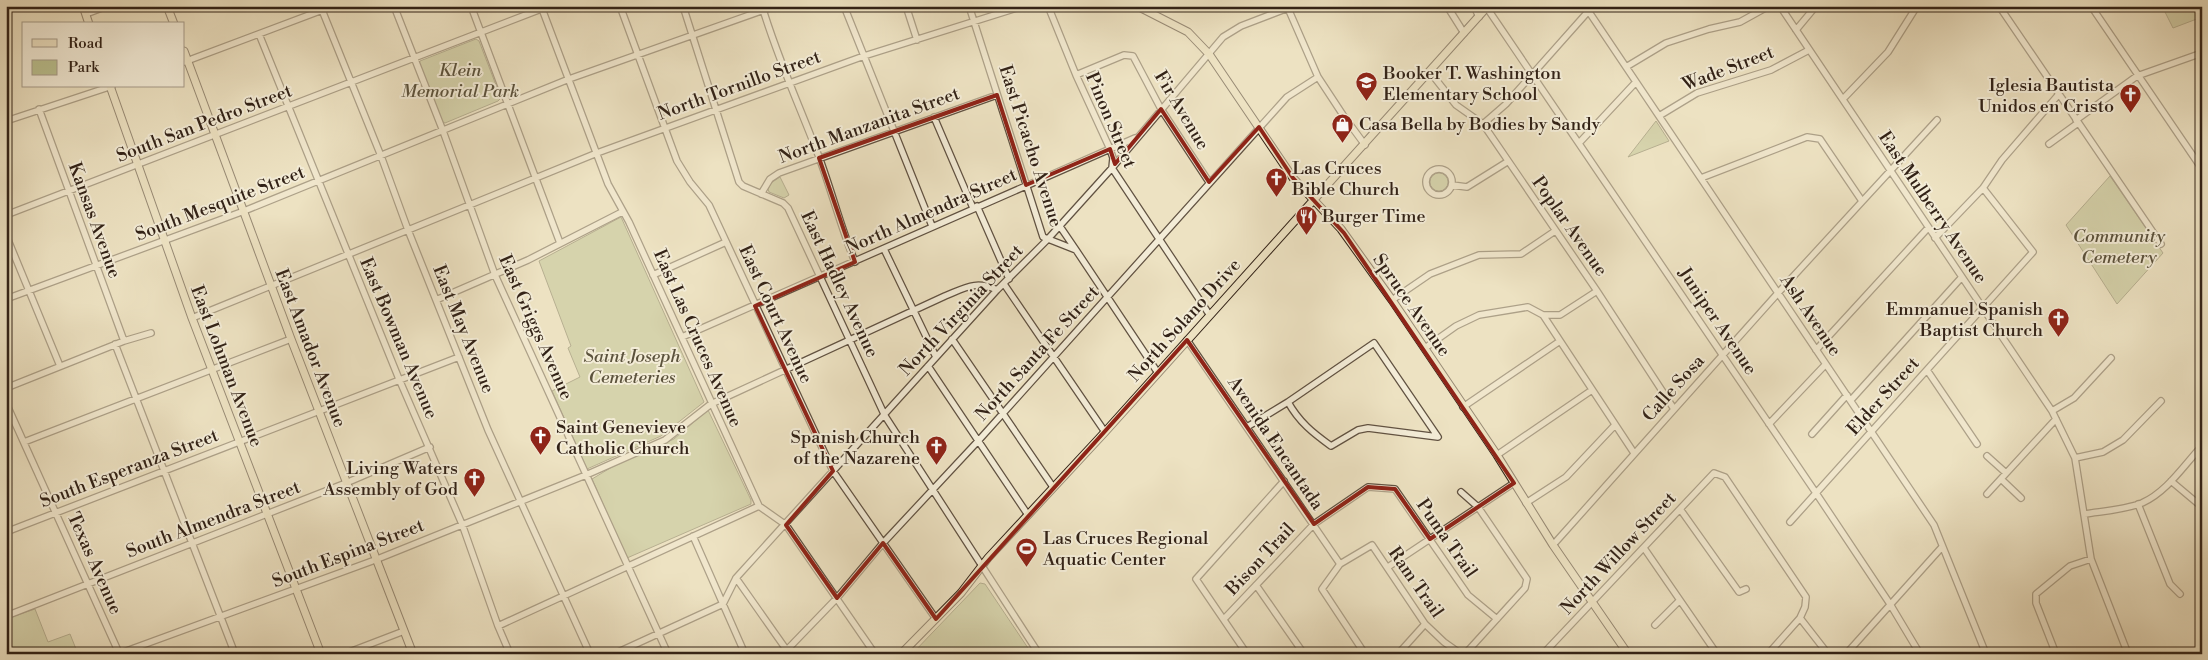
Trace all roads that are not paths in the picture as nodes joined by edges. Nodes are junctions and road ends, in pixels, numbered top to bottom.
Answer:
1 (83, 6) edge
2 (107, 6) edge
3 (167, 6) edge
4 (333, 6) edge
5 (394, 6) edge
6 (471, 6) edge
7 (620, 6) edge
8 (683, 6) edge
9 (775, 6) edge
10 (844, 6) edge
11 (906, 6) edge
12 (969, 6) edge
13 (1024, 6) edge
14 (1048, 6) edge
15 (1137, 6) edge
16 (1447, 6) edge
17 (1474, 6) edge
18 (1593, 6) edge
19 (1769, 6) edge
20 (1780, 6) edge
21 (1816, 6) edge
22 (1917, 6) edge
23 (1999, 6) edge
24 (2091, 6) edge
25 (544, 7) edge
26 (1287, 7) edge
27 (1488, 7) edge
28 (762, 8) edge
29 (1586, 9) edge
30 (322, 10) junction
31 (86, 14) junction
32 (1479, 17) junction
33 (974, 20) junction
34 (88, 22) edge
35 (173, 22) edge
36 (1796, 30) junction
37 (481, 32) junction
38 (1464, 33) junction
39 (259, 34) junction
40 (692, 36) junction
41 (917, 40) junction
42 (1809, 50) junction
43 (2202, 53) edge
44 (1209, 54) junction
45 (638, 55) junction
46 (864, 56) junction
47 (414, 58) junction
48 (186, 62) edge
49 (1626, 67) junction
50 (1430, 72) junction
51 (1533, 74) junction
52 (1076, 75) junction
53 (2137, 76) junction
54 (1318, 77) junction
55 (569, 79) junction
56 (351, 82) junction
57 (790, 82) junction
58 (1635, 83) junction
59 (104, 88) edge
60 (111, 88) edge
61 (2059, 94) junction
62 (997, 95) junction
63 (1843, 99) junction
64 (508, 104) junction
65 (288, 106) junction
66 (1161, 108) junction
67 (39, 109) junction
68 (716, 109) junction
69 (1659, 116) junction
70 (934, 117) junction
71 (1937, 120) dead end
72 (6, 121) edge
73 (2077, 121) junction
74 (1483, 124) junction
75 (665, 128) junction
76 (1259, 128) junction
77 (443, 131) junction
78 (893, 131) junction
79 (215, 136) junction
80 (1138, 136) junction
81 (1580, 142) junction
82 (1365, 144) junction
83 (2049, 144) dead end
84 (1110, 149) junction
85 (597, 153) junction
86 (381, 156) junction
87 (819, 158) junction
88 (1507, 162) junction
89 (137, 166) junction
90 (1112, 168) junction
91 (2202, 169) edge
92 (1890, 170) junction
93 (536, 178) junction
94 (1702, 178) junction
95 (320, 181) junction
96 (1209, 182) junction
97 (1026, 185) junction
98 (1452, 186) junction
99 (1983, 188) junction
100 (69, 192) junction
101 (760, 194) junction
102 (1314, 199) junction
103 (1862, 201) junction
104 (469, 205) junction
105 (975, 207) junction
106 (244, 211) junction
107 (622, 212) junction
108 (6, 215) edge
109 (932, 226) junction
110 (1060, 226) junction
111 (1928, 228) junction
112 (408, 230) junction
113 (1555, 231) junction
114 (6, 235) edge
115 (1935, 238) junction
116 (1159, 239) junction
117 (165, 240) junction
118 (1047, 240) junction
119 (726, 242) junction
120 (560, 243) junction
121 (2161, 244) dead end
122 (884, 249) junction
123 (1076, 250) junction
124 (348, 256) junction
125 (855, 262) junction
126 (96, 265) junction
127 (653, 274) junction
128 (495, 275) junction
129 (820, 277) junction
130 (1961, 278) junction
131 (1009, 279) junction
132 (1004, 284) junction
133 (271, 286) junction
134 (997, 290) junction
135 (29, 291) junction
136 (1597, 291) junction
137 (1778, 293) junction
138 (1107, 298) junction
139 (6, 299) edge
140 (436, 300) junction
141 (1392, 300) junction
142 (755, 306) junction
143 (1982, 307) junction
144 (913, 311) junction
145 (1209, 314) junction
146 (1543, 315) junction
147 (192, 318) junction
148 (151, 333) dead end
149 (682, 337) junction
150 (291, 339) junction
151 (952, 339) junction
152 (850, 340) junction
153 (1187, 340) junction
154 (124, 341) junction
155 (1560, 341) junction
156 (115, 344) junction
157 (1425, 348) junction
158 (1816, 350) junction
159 (1723, 355) junction
160 (459, 357) junction
161 (936, 357) junction
162 (1053, 358) junction
163 (2111, 358) dead end
164 (1825, 364) junction
165 (60, 366) junction
166 (928, 366) junction
167 (211, 369) junction
168 (1927, 370) junction
169 (785, 371) junction
170 (1158, 373) junction
171 (399, 379) junction
172 (6, 388) edge
173 (1592, 390) junction
174 (1847, 395) junction
175 (136, 400) junction
176 (1852, 400) junction
177 (2160, 401) dead end
178 (1288, 402) junction
179 (6, 403) edge
180 (711, 404) junction
181 (1463, 407) junction
182 (1674, 409) junction
183 (2052, 411) junction
184 (319, 412) junction
185 (1003, 414) junction
186 (884, 416) junction
187 (2056, 419) junction
188 (1769, 424) junction
189 (1615, 425) junction
190 (1247, 427) junction
191 (1871, 431) junction
192 (1104, 432) junction
193 (1812, 434) dead end
194 (979, 440) junction
195 (24, 442) junction
196 (239, 442) junction
197 (1977, 444) dead end
198 (2202, 446) edge
199 (430, 447) junction
200 (1634, 453) junction
201 (1497, 455) junction
202 (1987, 456) dead end
203 (2075, 458) junction
204 (164, 471) junction
205 (833, 471) junction
206 (2006, 473) junction
207 (586, 475) junction
208 (2001, 479) junction
209 (1284, 481) junction
210 (2171, 481) junction
211 (346, 483) junction
212 (1514, 483) junction
213 (1053, 487) junction
214 (1368, 487) joint
215 (932, 489) junction
216 (1461, 492) dead end
217 (1816, 492) junction
218 (1987, 494) dead end
219 (2021, 498) dead end
220 (521, 502) junction
221 (1526, 503) junction
222 (2138, 504) junction
223 (759, 506) junction
224 (1478, 507) junction
225 (2202, 507) edge
226 (1680, 509) junction
227 (56, 512) junction
228 (266, 514) junction
229 (2084, 514) junction
230 (1028, 515) junction
231 (1790, 522) dead end
232 (462, 524) junction
233 (1314, 524) junction
234 (786, 525) junction
235 (6, 532) edge
236 (693, 536) junction
237 (1430, 539) junction
238 (883, 543) junction
239 (192, 544) junction
240 (1553, 545) junction
241 (1942, 547) junction
242 (1644, 548) junction
243 (2091, 559) junction
244 (375, 560) junction
245 (1340, 564) junction
246 (627, 566) junction
247 (982, 566) junction
248 (1388, 567) junction
249 (736, 578) junction
250 (88, 584) junction
251 (1256, 585) junction
252 (296, 589) junction
253 (1746, 589) dead end
254 (562, 594) junction
255 (2180, 594) dead end
256 (838, 598) junction
257 (1679, 600) junction
258 (1591, 602) junction
259 (722, 604) junction
260 (1890, 604) junction
261 (6, 616) edge
262 (220, 616) junction
263 (1800, 618) junction
264 (936, 619) junction
265 (1224, 619) junction
266 (1497, 619) junction
267 (1425, 624) junction
268 (1655, 625) dead end
269 (498, 626) junction
270 (404, 630) junction
271 (659, 634) junction
272 (786, 653) edge
273 (119, 654) edge
274 (235, 654) edge
275 (321, 654) edge
276 (344, 654) edge
277 (413, 654) edge
278 (510, 654) edge
279 (590, 654) edge
280 (614, 654) edge
281 (668, 654) edge
282 (746, 654) edge
283 (875, 654) edge
284 (901, 654) edge
285 (1039, 654) edge
286 (1247, 654) edge
287 (1304, 654) edge
288 (1365, 654) edge
289 (1398, 654) edge
290 (1463, 654) edge
291 (1544, 654) edge
292 (1628, 654) edge
293 (1717, 654) edge
294 (1768, 654) edge
295 (1828, 654) edge
296 (1846, 654) edge
297 (1920, 654) edge
298 (1986, 654) edge
299 (2056, 654) edge
300 (2128, 654) edge

1 - 31 main road
2 - 31 street
3 - 35 main road
4 - 30 street
5 - 47 street, East Griggs Avenue
6 - 37 street
7 - 45 street, East Court Avenue
8 - 40 street, East Hadley Avenue
9 - 28 street, South Mesquite Street
10 - 46 street
11 - 41 street
12 - 33 street, East Picacho Avenue
13 - 33 street, North Tornillo Street
14 - 52 street, Pinon Street
15 - 44 main road, Spruce Avenue
16 - 38 street
17 - 32 street
18 - 29 street
19 - 49 street
20 - 36 street, East Mulberry Avenue
21 - 36 street
22 - 63 street
23 - 61 street
24 - 53 street
25 - 37 street, South San Pedro Street
25 - 55 street, East Las Cruces Avenue
26 - 44 street, North Virginia Street
26 - 54 street
27 - 32 main road, North Solano Drive
27 - 51 street, Juniper Avenue
28 - 40 street, South Mesquite Street
28 - 57 street
29 - 49 street, Ash Avenue
29 - 51 street
30 - 39 street
30 - 56 street, East May Avenue
31 - 34 main road
32 - 38 main road, North Solano Drive
33 - 41 street, North Tornillo Street
33 - 62 street, East Picacho Avenue
36 - 42 street, East Mulberry Avenue
37 - 47 street, South San Pedro Street
37 - 64 street
38 - 50 main road, North Solano Drive
39 - 48 street
39 - 65 street, East Bowman Avenue
40 - 45 street, South Mesquite Street
40 - 68 street, East Hadley Avenue
41 - 46 street, North Tornillo Street
42 - 63 street, East Mulberry Avenue
42 - 69 street, Wade Street
43 - 53 street
44 - 66 street, North Virginia Street
44 - 76 main road, Spruce Avenue
45 - 55 street, South Mesquite Street
45 - 75 street, East Court Avenue
46 - 57 street, North Tornillo Street
46 - 78 street
47 - 56 street, South San Pedro Street
47 - 77 street, East Griggs Avenue
48 - 79 main road, East Amador Avenue
49 - 58 street, Ash Avenue
50 - 74 street, Poplar Avenue
50 - 82 main road, North Solano Drive
51 - 74 street
51 - 81 street, Juniper Avenue
52 - 66 street, Fir Avenue
52 - 84 street, Pinon Street
53 - 73 street
53 - 91 street
54 - 76 street, North Santa Fe Street
54 - 82 street
55 - 64 street, South Mesquite Street
55 - 85 street, East Las Cruces Avenue
56 - 65 street, South San Pedro Street
56 - 86 street, East May Avenue
57 - 68 street, North Tornillo Street
57 - 87 street
58 - 69 street, Ash Avenue
58 - 81 street
59 - 67 street
60 - 89 main road, East Lohman Avenue
61 - 73 street
61 - 99 street
62 - 70 street, North Manzanita Street
62 - 97 street, East Picacho Avenue
63 - 92 street, East Mulberry Avenue
64 - 77 street, South Mesquite Street
64 - 93 street
65 - 79 street, South San Pedro Street
65 - 95 street, East Bowman Avenue
66 - 80 street, North Virginia Street
66 - 96 street, Fir Avenue
67 - 72 street
67 - 100 street, Kansas Avenue
68 - 75 street, North Tornillo Street
68 - 101 street, East Hadley Avenue
69 - 94 street, Ash Avenue
70 - 78 street, North Manzanita Street
70 - 105 street
71 - 92 street, Calle Sosa
73 - 83 street
73 - 121 street
74 - 88 street, Poplar Avenue
75 - 85 street, North Tornillo Street
75 - 119 street, East Court Avenue
76 - 96 street, North Santa Fe Street
76 - 102 main road, Spruce Avenue
77 - 86 street, South Mesquite Street
77 - 104 street, East Griggs Avenue
78 - 87 street, North Manzanita Street
78 - 109 street
79 - 89 street, South San Pedro Street
79 - 106 main road, East Amador Avenue
80 - 84 street, North Almendra Street
80 - 90 street, North Virginia Street
81 - 159 street, Juniper Avenue
82 - 102 main road, North Solano Drive
84 - 90 street, Pinon Street
84 - 97 street, North Almendra Street
85 - 93 street, North Tornillo Street
85 - 107 street, East Las Cruces Avenue
86 - 95 street, South Mesquite Street
86 - 112 street, East May Avenue
87 - 101 street, North Manzanita Street
87 - 125 street
88 - 98 street
88 - 113 street, Poplar Avenue
89 - 100 street, South San Pedro Street
89 - 117 main road, East Lohman Avenue
90 - 110 street, North Virginia Street
90 - 116 street, Pinon Street
92 - 103 street, Calle Sosa
92 - 111 street, East Mulberry Avenue
93 - 104 street, North Tornillo Street
93 - 120 street
94 - 103 street
94 - 137 street, Ash Avenue
95 - 106 street, South Mesquite Street
95 - 124 street, East Bowman Avenue
96 - 116 street, North Santa Fe Street
97 - 105 street, North Almendra Street
97 - 118 street, East Picacho Avenue
98 - 98 street
99 - 115 street
99 - 143 street, Elder Street
100 - 108 street, South San Pedro Street
100 - 126 street, Kansas Avenue
101 - 129 street, East Hadley Avenue
102 - 141 main road, Spruce Avenue
102 - 145 main road, North Solano Drive
103 - 137 street, Calle Sosa
104 - 112 street, North Tornillo Street
104 - 128 street, East Griggs Avenue
105 - 109 street, North Almendra Street
105 - 131 street
106 - 117 street, South Mesquite Street
106 - 133 main road, East Amador Avenue
107 - 120 street
107 - 127 street, East Las Cruces Avenue
109 - 122 street, North Almendra Street
110 - 118 street, North Virginia Street
110 - 123 street
111 - 115 street, East Mulberry Avenue
111 - 158 street
112 - 124 street, North Tornillo Street
112 - 140 street, East May Avenue
113 - 136 street, Poplar Avenue
113 - 141 street
114 - 135 street
115 - 130 street, East Mulberry Avenue
116 - 138 street, North Santa Fe Street
116 - 145 street, Pinon Street
117 - 126 street, South Mesquite Street
117 - 147 main road, East Lohman Avenue
118 - 123 street, East Picacho Avenue
118 - 131 street, North Virginia Street
119 - 127 street
119 - 142 street, East Court Avenue
120 - 128 street
122 - 125 street, North Almendra Street
122 - 144 street
123 - 138 street
124 - 133 street, North Tornillo Street
124 - 171 street, East Bowman Avenue
125 - 129 street, North Almendra Street
126 - 135 street, South Mesquite Street
126 - 154 street, Kansas Avenue
127 - 149 street, East Las Cruces Avenue
128 - 140 street
128 - 207 street, East Griggs Avenue
129 - 142 street, North Almendra Street
129 - 152 street, East Hadley Avenue
130 - 143 street, East Mulberry Avenue
130 - 176 street
131 - 132 street, North Virginia Street
132 - 134 street, North Virginia Street
132 - 162 street
133 - 147 street, North Tornillo Street
133 - 150 main road, East Amador Avenue
134 - 144 street, South Espina Street
134 - 151 street, North Virginia Street
135 - 139 street, South Mesquite Street
135 - 165 street
136 - 146 street
136 - 182 street, Poplar Avenue
137 - 158 street, Ash Avenue
137 - 159 street, Calle Sosa
138 - 162 street, North Santa Fe Street
138 - 170 street
140 - 160 street, East May Avenue
141 - 157 main road, Spruce Avenue
142 - 149 street, North Almendra Street
142 - 169 street, East Court Avenue
143 - 168 street, Elder Street
143 - 183 street, East Mulberry Avenue
144 - 152 street, South Espina Street
144 - 161 street
145 - 153 main road, North Solano Drive
146 - 155 street
146 - 157 street
147 - 167 main road, East Lohman Avenue
148 - 154 street
149 - 180 street, East Las Cruces Avenue
150 - 167 street
150 - 184 main road, East Amador Avenue
151 - 161 street, North Virginia Street
151 - 185 street
152 - 169 street, South Espina Street
152 - 186 street, East Hadley Avenue
153 - 170 main road, North Solano Drive
153 - 190 street, Avenida Encantada
154 - 156 street
155 - 173 street
155 - 181 street
156 - 165 street
156 - 175 street
157 - 181 main road, Spruce Avenue
158 - 164 street, Ash Avenue
159 - 182 street, Calle Sosa
159 - 188 street, Juniper Avenue
160 - 171 street, South Esperanza Street
160 - 220 street, East May Avenue
161 - 166 street, North Virginia Street
162 - 185 street, North Santa Fe Street
162 - 192 street
163 - 183 street
164 - 174 street, Ash Avenue
164 - 188 street
165 - 172 street
166 - 186 street, North Virginia Street
166 - 194 street
167 - 175 street
167 - 196 main road, East Lohman Avenue
168 - 191 street, Elder Street
168 - 197 street
169 - 180 street, South Espina Street
169 - 205 street, East Court Avenue
170 - 192 main road, North Solano Drive
171 - 184 street, South Esperanza Street
171 - 199 street, East Bowman Avenue
173 - 189 street
173 - 201 street
174 - 176 street, Ash Avenue
174 - 193 street
175 - 195 street
175 - 204 street
176 - 191 street, Ash Avenue
177 - 203 street
178 - 178 street
178 - 190 street
179 - 195 street, Texas Avenue
180 - 207 street, South Espina Street
180 - 223 street, East Las Cruces Avenue
181 - 201 main road, Spruce Avenue
182 - 200 street, Calle Sosa
183 - 187 street, East Mulberry Avenue
184 - 196 street, South Esperanza Street
184 - 211 main road, East Amador Avenue
185 - 194 street, North Santa Fe Street
185 - 213 street
186 - 205 street, North Virginia Street
186 - 215 street, East Hadley Avenue
187 - 203 street, East Mulberry Avenue
187 - 206 street
188 - 217 street, Juniper Avenue
189 - 200 street
189 - 221 street
190 - 209 street, Avenida Encantada
191 - 217 street, Elder Street
191 - 241 street, Ash Avenue
192 - 213 main road, North Solano Drive
194 - 215 street, North Santa Fe Street
194 - 230 street
195 - 227 street, Texas Avenue
196 - 204 street, South Esperanza Street
196 - 228 main road, East Lohman Avenue
198 - 210 street
199 - 211 street, South Almendra Street
199 - 232 street, East Bowman Avenue
200 - 240 street, Calle Sosa
201 - 212 main road, Spruce Avenue
202 - 206 street
203 - 229 street, East Mulberry Avenue
204 - 227 street, South Esperanza Street
204 - 239 street
205 - 234 street, North Virginia Street
205 - 238 street, East Court Avenue
206 - 208 street
207 - 220 street, South Espina Street
207 - 246 street, East Griggs Avenue
208 - 218 street
208 - 219 street
209 - 233 street, Avenida Encantada
209 - 265 street
210 - 222 street
210 - 225 street
211 - 228 street, South Almendra Street
211 - 244 main road, East Amador Avenue
212 - 221 main road, Spruce Avenue
212 - 224 street
213 - 230 main road, North Solano Drive
214 - 233 street, Bison Trail
214 - 237 street, Puma Trail
215 - 238 street, North Santa Fe Street
215 - 247 street, East Hadley Avenue
216 - 224 street
217 - 231 street, Elder Street
217 - 260 street, Juniper Avenue
220 - 232 street, South Espina Street
220 - 254 street, East May Avenue
221 - 240 main road, Spruce Avenue
222 - 229 street
222 - 255 street
223 - 234 street, East Las Cruces Avenue
223 - 236 street
224 - 237 street
224 - 266 street
226 - 242 street, North Willow Street
226 - 253 street
226 - 263 street, North Willow Street
227 - 235 street, South Esperanza Street
227 - 250 street, Texas Avenue
228 - 239 street, South Almendra Street
228 - 252 main road, East Lohman Avenue
229 - 243 street, East Mulberry Avenue
230 - 247 main road, North Solano Drive
232 - 244 street, South Espina Street
232 - 269 street, East Bowman Avenue
233 - 245 street, Avenida Encantada
233 - 251 street, Bison Trail
234 - 249 street, North Virginia Street
234 - 256 street, East Las Cruces Avenue
236 - 246 street
236 - 259 street
237 - 248 street
237 - 266 street, Puma Trail
238 - 256 street, North Santa Fe Street
238 - 264 street, East Court Avenue
239 - 250 street, South Almendra Street
239 - 262 street
240 - 258 main road, Spruce Avenue
241 - 260 street
241 - 298 street, Ash Avenue
242 - 257 street
242 - 258 street, North Willow Street
243 - 299 street
243 - 300 street, East Mulberry Avenue
244 - 252 street, South Espina Street
244 - 270 main road, East Amador Avenue
245 - 248 street, Ram Trail
245 - 288 street
246 - 254 street
246 - 271 street, East Griggs Avenue
247 - 264 main road, North Solano Drive
247 - 285 street, East Hadley Avenue
248 - 267 street, Ram Trail
249 - 259 street, North Virginia Street
249 - 272 street
250 - 261 street, South Almendra Street
250 - 273 street, Texas Avenue
251 - 265 street, Bison Trail
251 - 287 street
252 - 262 street, South Espina Street
252 - 275 main road, East Lohman Avenue
254 - 269 street
254 - 279 street, East May Avenue
256 - 272 street, North Santa Fe Street
256 - 283 street, East Las Cruces Avenue
257 - 268 street
257 - 293 street
258 - 291 street, North Willow Street
258 - 292 main road, Spruce Avenue
259 - 271 street
259 - 282 street
260 - 296 street
260 - 297 street, Juniper Avenue
262 - 273 street, South Espina Street
262 - 274 street
263 - 294 street
263 - 295 street
264 - 284 main road, North Solano Drive
265 - 286 street
266 - 290 street
267 - 289 street
267 - 290 street, Ram Trail
269 - 278 street, East Bowman Avenue
270 - 276 street
270 - 277 main road, East Amador Avenue
271 - 280 street
271 - 281 street, East Griggs Avenue

